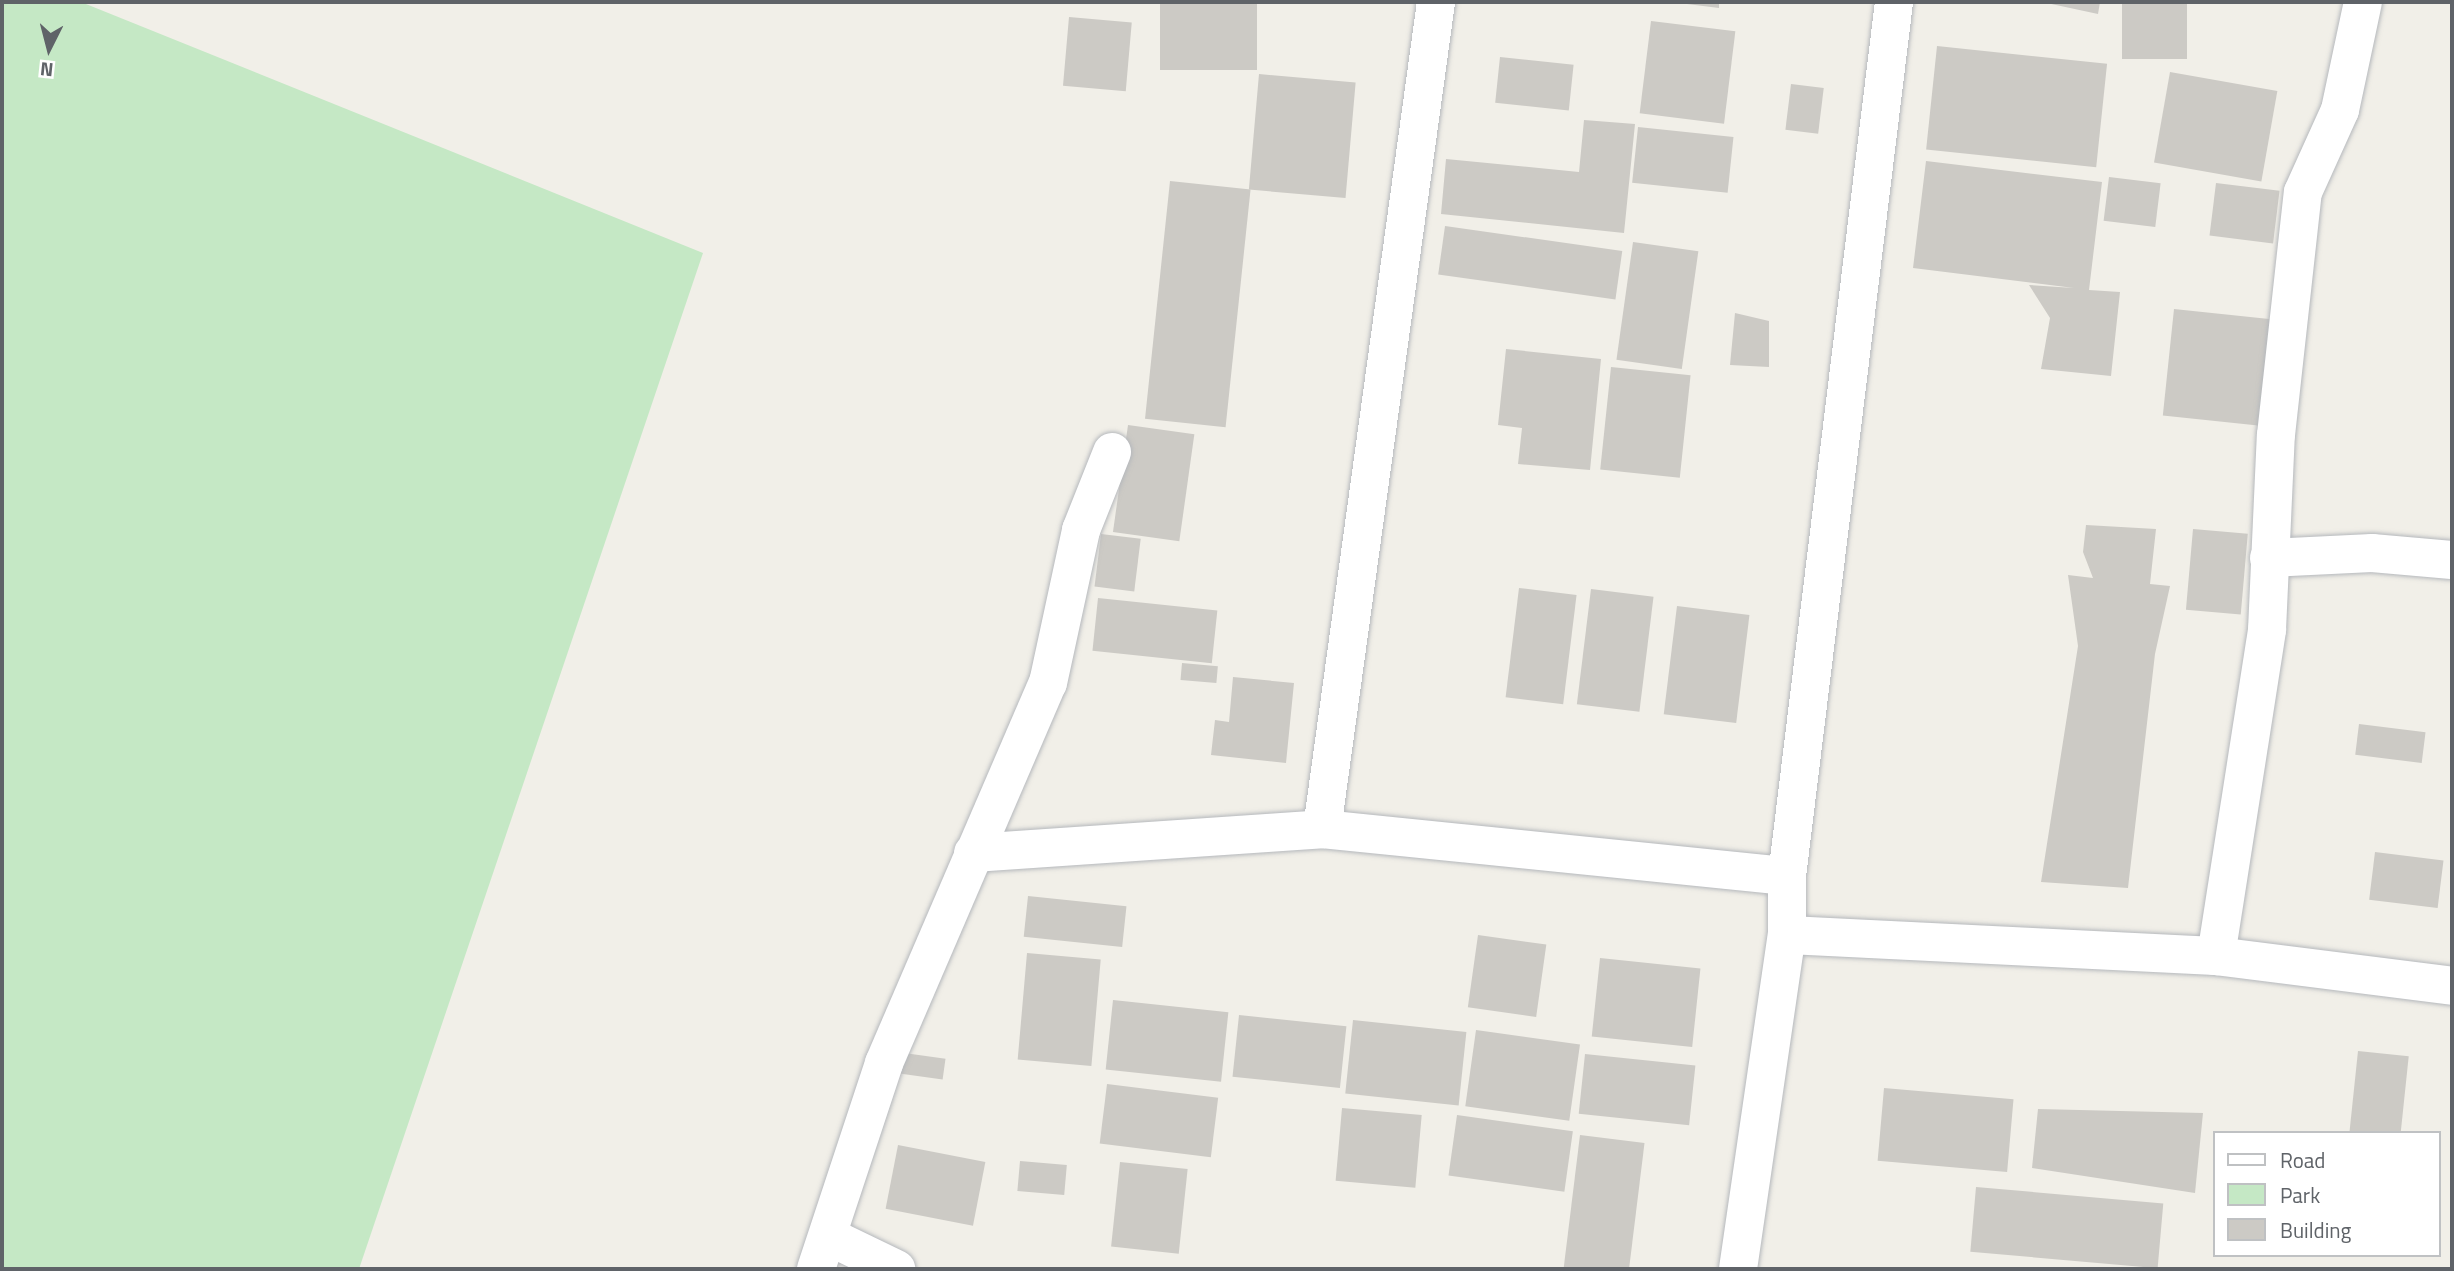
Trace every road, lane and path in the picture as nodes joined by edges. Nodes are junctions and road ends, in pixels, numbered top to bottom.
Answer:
1 (1436, 2) edge
2 (1894, 2) edge
3 (2363, 2) edge
4 (1112, 452) dead end
5 (2269, 558) junction
6 (2452, 561) edge
7 (1322, 830) junction
8 (973, 853) junction
9 (1787, 876) junction
10 (1787, 935) junction
11 (2216, 956) junction
12 (2452, 986) edge
13 (822, 1253) edge
14 (896, 1269) edge
15 (1738, 1269) edge

1 - 7 street
2 - 9 street
3 - 5 street
4 - 8 street
5 - 6 street
5 - 11 street
7 - 8 street
7 - 9 street
8 - 13 street
9 - 10 street
10 - 11 street
10 - 15 street
11 - 12 street
13 - 14 street

